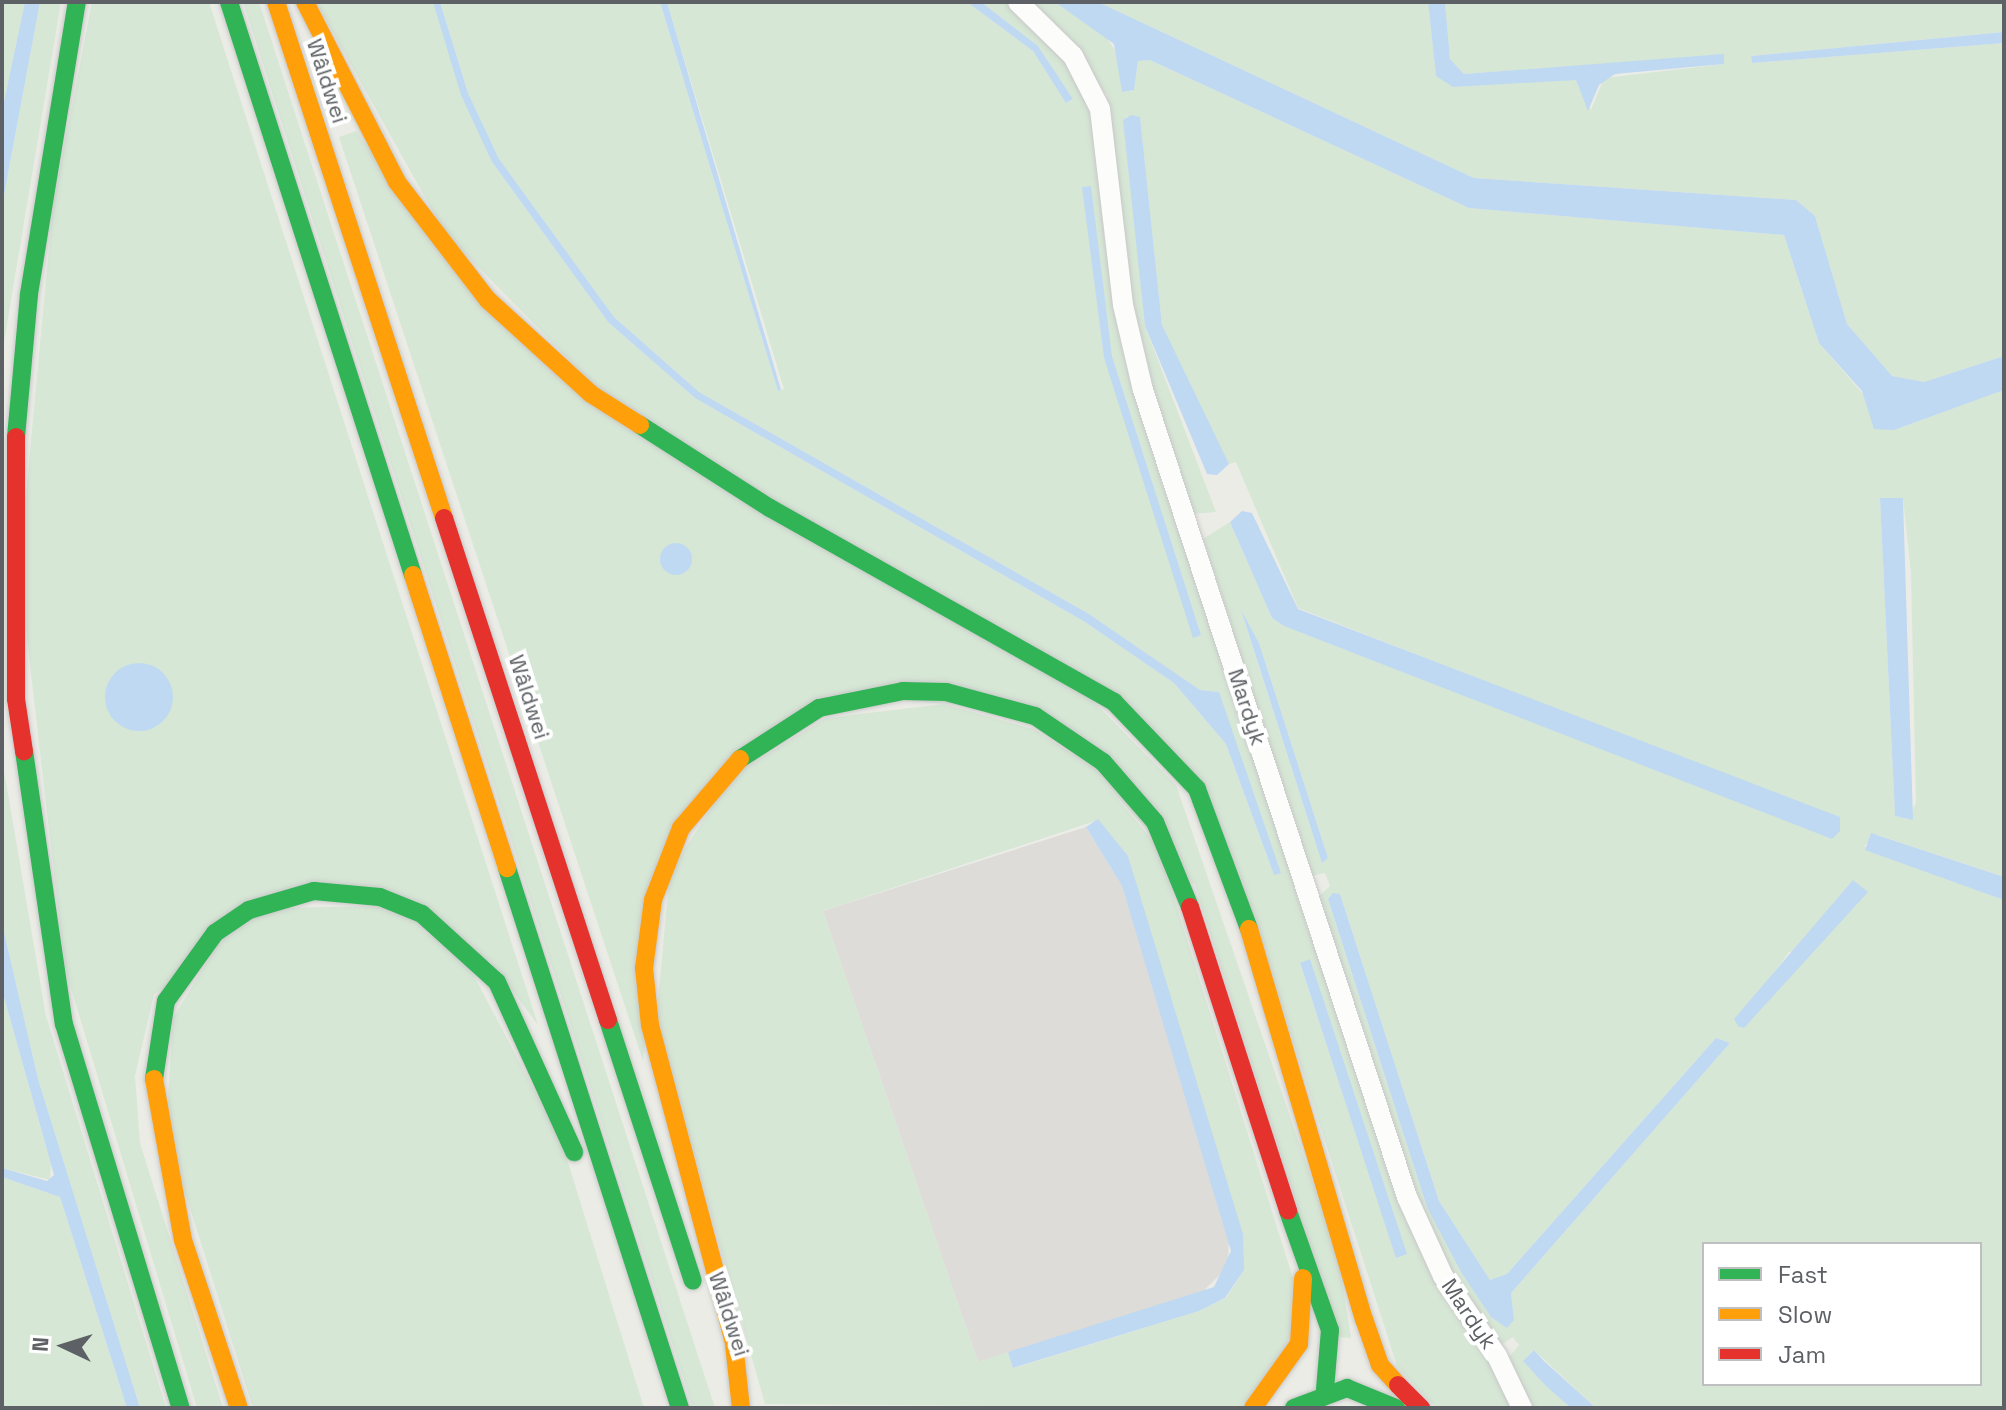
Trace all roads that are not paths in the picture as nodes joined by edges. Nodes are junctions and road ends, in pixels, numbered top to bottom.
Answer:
1 (77, 2) edge
2 (229, 2) edge
3 (276, 2) edge
4 (305, 2) edge
5 (1018, 2) edge
6 (1290, 1217) junction
7 (632, 1258) junction
8 (1364, 1319) junction
9 (1325, 1390) junction
10 (1380, 1397) junction
11 (181, 1408) edge
12 (239, 1408) edge
13 (680, 1408) edge
14 (734, 1408) edge
15 (741, 1408) edge
16 (1253, 1408) edge
17 (1294, 1408) edge
18 (1396, 1408) edge
19 (1421, 1408) edge
20 (1522, 1408) edge

1 - 11 main road
2 - 7 main road
3 - 14 main road, Wâldwei
4 - 8 main road
5 - 20 street, Mardyk
6 - 9 main road
6 - 15 main road
6 - 16 main road
7 - 12 main road
7 - 13 main road
8 - 10 main road
8 - 19 main road
9 - 10 main road
9 - 17 main road
10 - 18 main road

